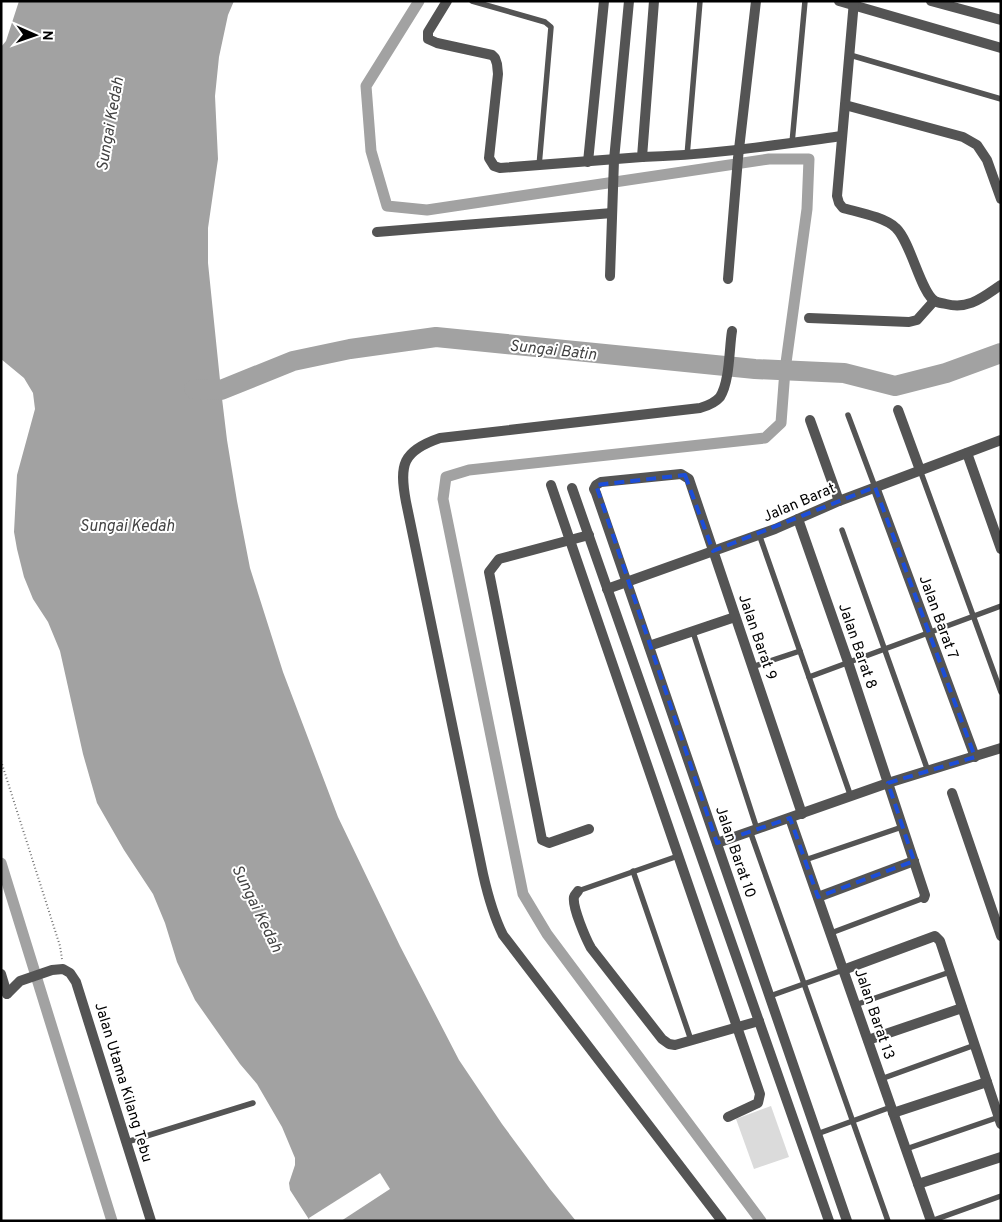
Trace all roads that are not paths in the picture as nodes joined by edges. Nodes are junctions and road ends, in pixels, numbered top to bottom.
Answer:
1 (447, 1) edge
2 (472, 1) edge
3 (604, 1) edge
4 (629, 1) edge
5 (654, 1) edge
6 (700, 1) edge
7 (756, 1) edge
8 (805, 1) edge
9 (839, 1) edge
10 (931, 1) edge
11 (854, 3) edge
12 (1001, 20) edge
13 (1001, 48) edge
14 (850, 54) junction
15 (1001, 99) edge
16 (845, 105) junction
17 (842, 136) junction
18 (792, 143) junction
19 (738, 154) junction
20 (687, 156) junction
21 (642, 157) junction
22 (588, 162) junction
23 (614, 165) junction
24 (539, 166) junction
25 (1001, 198) edge
26 (612, 213) junction
27 (376, 232) dead end
28 (610, 276) dead end
29 (728, 279) dead end
30 (1001, 285) edge
31 (934, 301) junction
32 (809, 318) dead end
33 (732, 331) dead end
34 (898, 410) dead end
35 (848, 415) dead end
36 (810, 420) dead end
37 (1001, 440) edge
38 (967, 453) junction
39 (920, 470) junction
40 (681, 474) joint
41 (551, 485) dead end
42 (875, 487) junction
43 (572, 488) dead end
44 (839, 501) junction
45 (798, 519) junction
46 (842, 530) dead end
47 (759, 534) junction
48 (588, 535) junction
49 (570, 541) junction
50 (1001, 549) edge
51 (713, 551) junction
52 (626, 582) junction
53 (607, 589) junction
54 (1001, 606) edge
55 (973, 616) junction
56 (735, 617) junction
57 (692, 632) junction
58 (928, 632) junction
59 (649, 646) junction
60 (885, 648) junction
61 (800, 651) junction
62 (848, 662) junction
63 (752, 667) junction
64 (808, 676) junction
65 (1001, 692) edge
66 (1001, 748) edge
67 (974, 757) junction
68 (928, 771) junction
69 (888, 783) junction
70 (952, 793) dead end
71 (851, 797) junction
72 (802, 814) junction
73 (790, 818) junction
74 (902, 827) junction
75 (589, 829) dead end
76 (754, 830) junction
77 (716, 843) junction
78 (678, 856) junction
79 (805, 860) junction
80 (914, 861) junction
81 (633, 871) junction
82 (578, 891) joint
83 (818, 897) junction
84 (924, 898) joint
85 (997, 915) edge
86 (830, 933) junction
87 (1001, 936) edge
88 (843, 970) junction
89 (950, 972) junction
90 (1, 974) edge
91 (803, 984) junction
92 (770, 996) junction
93 (4, 997) edge
94 (855, 1005) junction
95 (962, 1008) junction
96 (759, 1021) junction
97 (737, 1027) junction
98 (691, 1040) junction
99 (868, 1040) junction
100 (975, 1045) junction
101 (881, 1079) junction
102 (986, 1082) junction
103 (253, 1103) dead end
104 (892, 1110) junction
105 (728, 1117) dead end
106 (852, 1121) junction
107 (1000, 1121) edge
108 (817, 1134) junction
109 (127, 1142) junction
110 (906, 1149) junction
111 (1001, 1156) edge
112 (918, 1184) junction
113 (1001, 1196) edge
114 (151, 1221) edge
115 (722, 1221) edge
116 (829, 1221) edge
117 (847, 1221) edge
118 (888, 1221) edge
119 (931, 1221) edge

1 - 24 street
2 - 24 lane
3 - 22 street
4 - 23 street
5 - 21 street
6 - 20 lane
7 - 19 street
8 - 18 lane
9 - 11 street
10 - 12 street
11 - 13 street
11 - 14 street
14 - 15 lane
14 - 16 street
16 - 17 street
16 - 25 street
17 - 18 street
17 - 31 street
18 - 19 street
19 - 20 street
19 - 29 street
20 - 21 street
21 - 23 street
22 - 23 street
22 - 24 street
23 - 26 street
26 - 27 street
26 - 28 street
30 - 31 street
31 - 32 street
33 - 115 street
34 - 39 street
35 - 42 lane
36 - 44 street
37 - 38 street, Jalan Barat
38 - 39 street, Jalan Barat
38 - 50 street
39 - 42 street, Jalan Barat
39 - 55 lane
40 - 51 street, Jalan Barat 9
40 - 52 street, Jalan Barat 10
41 - 49 street
42 - 44 street, Jalan Barat
42 - 58 street, Jalan Barat 7
43 - 48 street
44 - 45 street, Jalan Barat
45 - 47 street, Jalan Barat
45 - 62 street, Jalan Barat 8
46 - 60 lane
47 - 51 street, Jalan Barat
47 - 61 lane
48 - 49 street
48 - 53 street
49 - 75 street
49 - 78 street
51 - 52 street, Jalan Barat
51 - 56 street, Jalan Barat 9
52 - 53 street, Jalan Barat
52 - 59 street, Jalan Barat 10
53 - 96 street
54 - 55 lane
55 - 58 lane
55 - 65 lane
56 - 57 street
56 - 63 street, Jalan Barat 9
57 - 59 street
57 - 76 lane
58 - 60 lane
58 - 67 street, Jalan Barat 7
59 - 77 street, Jalan Barat 10
60 - 62 lane
60 - 68 lane
61 - 63 lane
61 - 64 lane
62 - 64 lane
62 - 69 street, Jalan Barat 8
63 - 72 street, Jalan Barat 9
64 - 71 lane
66 - 67 street
67 - 68 street
68 - 69 street
69 - 71 street
69 - 74 street, Jalan Barat 8
70 - 85 street
71 - 72 street
72 - 73 street
73 - 76 street
73 - 79 street, Jalan Barat 13
74 - 79 lane
74 - 80 street, Jalan Barat 8
76 - 77 street
76 - 91 lane
77 - 92 street, Jalan Barat 10
78 - 81 lane
78 - 97 street
79 - 83 street, Jalan Barat 13
80 - 83 street
80 - 84 street, Jalan Barat 8
81 - 82 lane
81 - 98 lane
82 - 98 street
83 - 86 street, Jalan Barat 13
84 - 86 lane
85 - 87 street
86 - 88 street, Jalan Barat 13
88 - 89 street
88 - 91 lane
88 - 94 street, Jalan Barat 13
89 - 94 lane
89 - 95 street
90 - 93 street
91 - 92 lane
91 - 106 lane
92 - 108 street, Jalan Barat 10
93 - 109 street, Jalan Utama Kilang Tebu
94 - 99 street, Jalan Barat 13
95 - 99 street
95 - 100 street
96 - 97 street
96 - 116 street
97 - 98 street
97 - 105 street
99 - 101 street, Jalan Barat 13
100 - 101 lane
100 - 102 street
101 - 104 street, Jalan Barat 13
102 - 104 street
102 - 107 street
103 - 109 lane
104 - 106 lane
104 - 110 street, Jalan Barat 13
106 - 108 lane
106 - 118 lane
107 - 110 lane
108 - 117 street, Jalan Barat 10
109 - 114 street, Jalan Utama Kilang Tebu
110 - 112 street, Jalan Barat 13
111 - 112 street
112 - 119 street, Jalan Barat 13
113 - 119 lane

